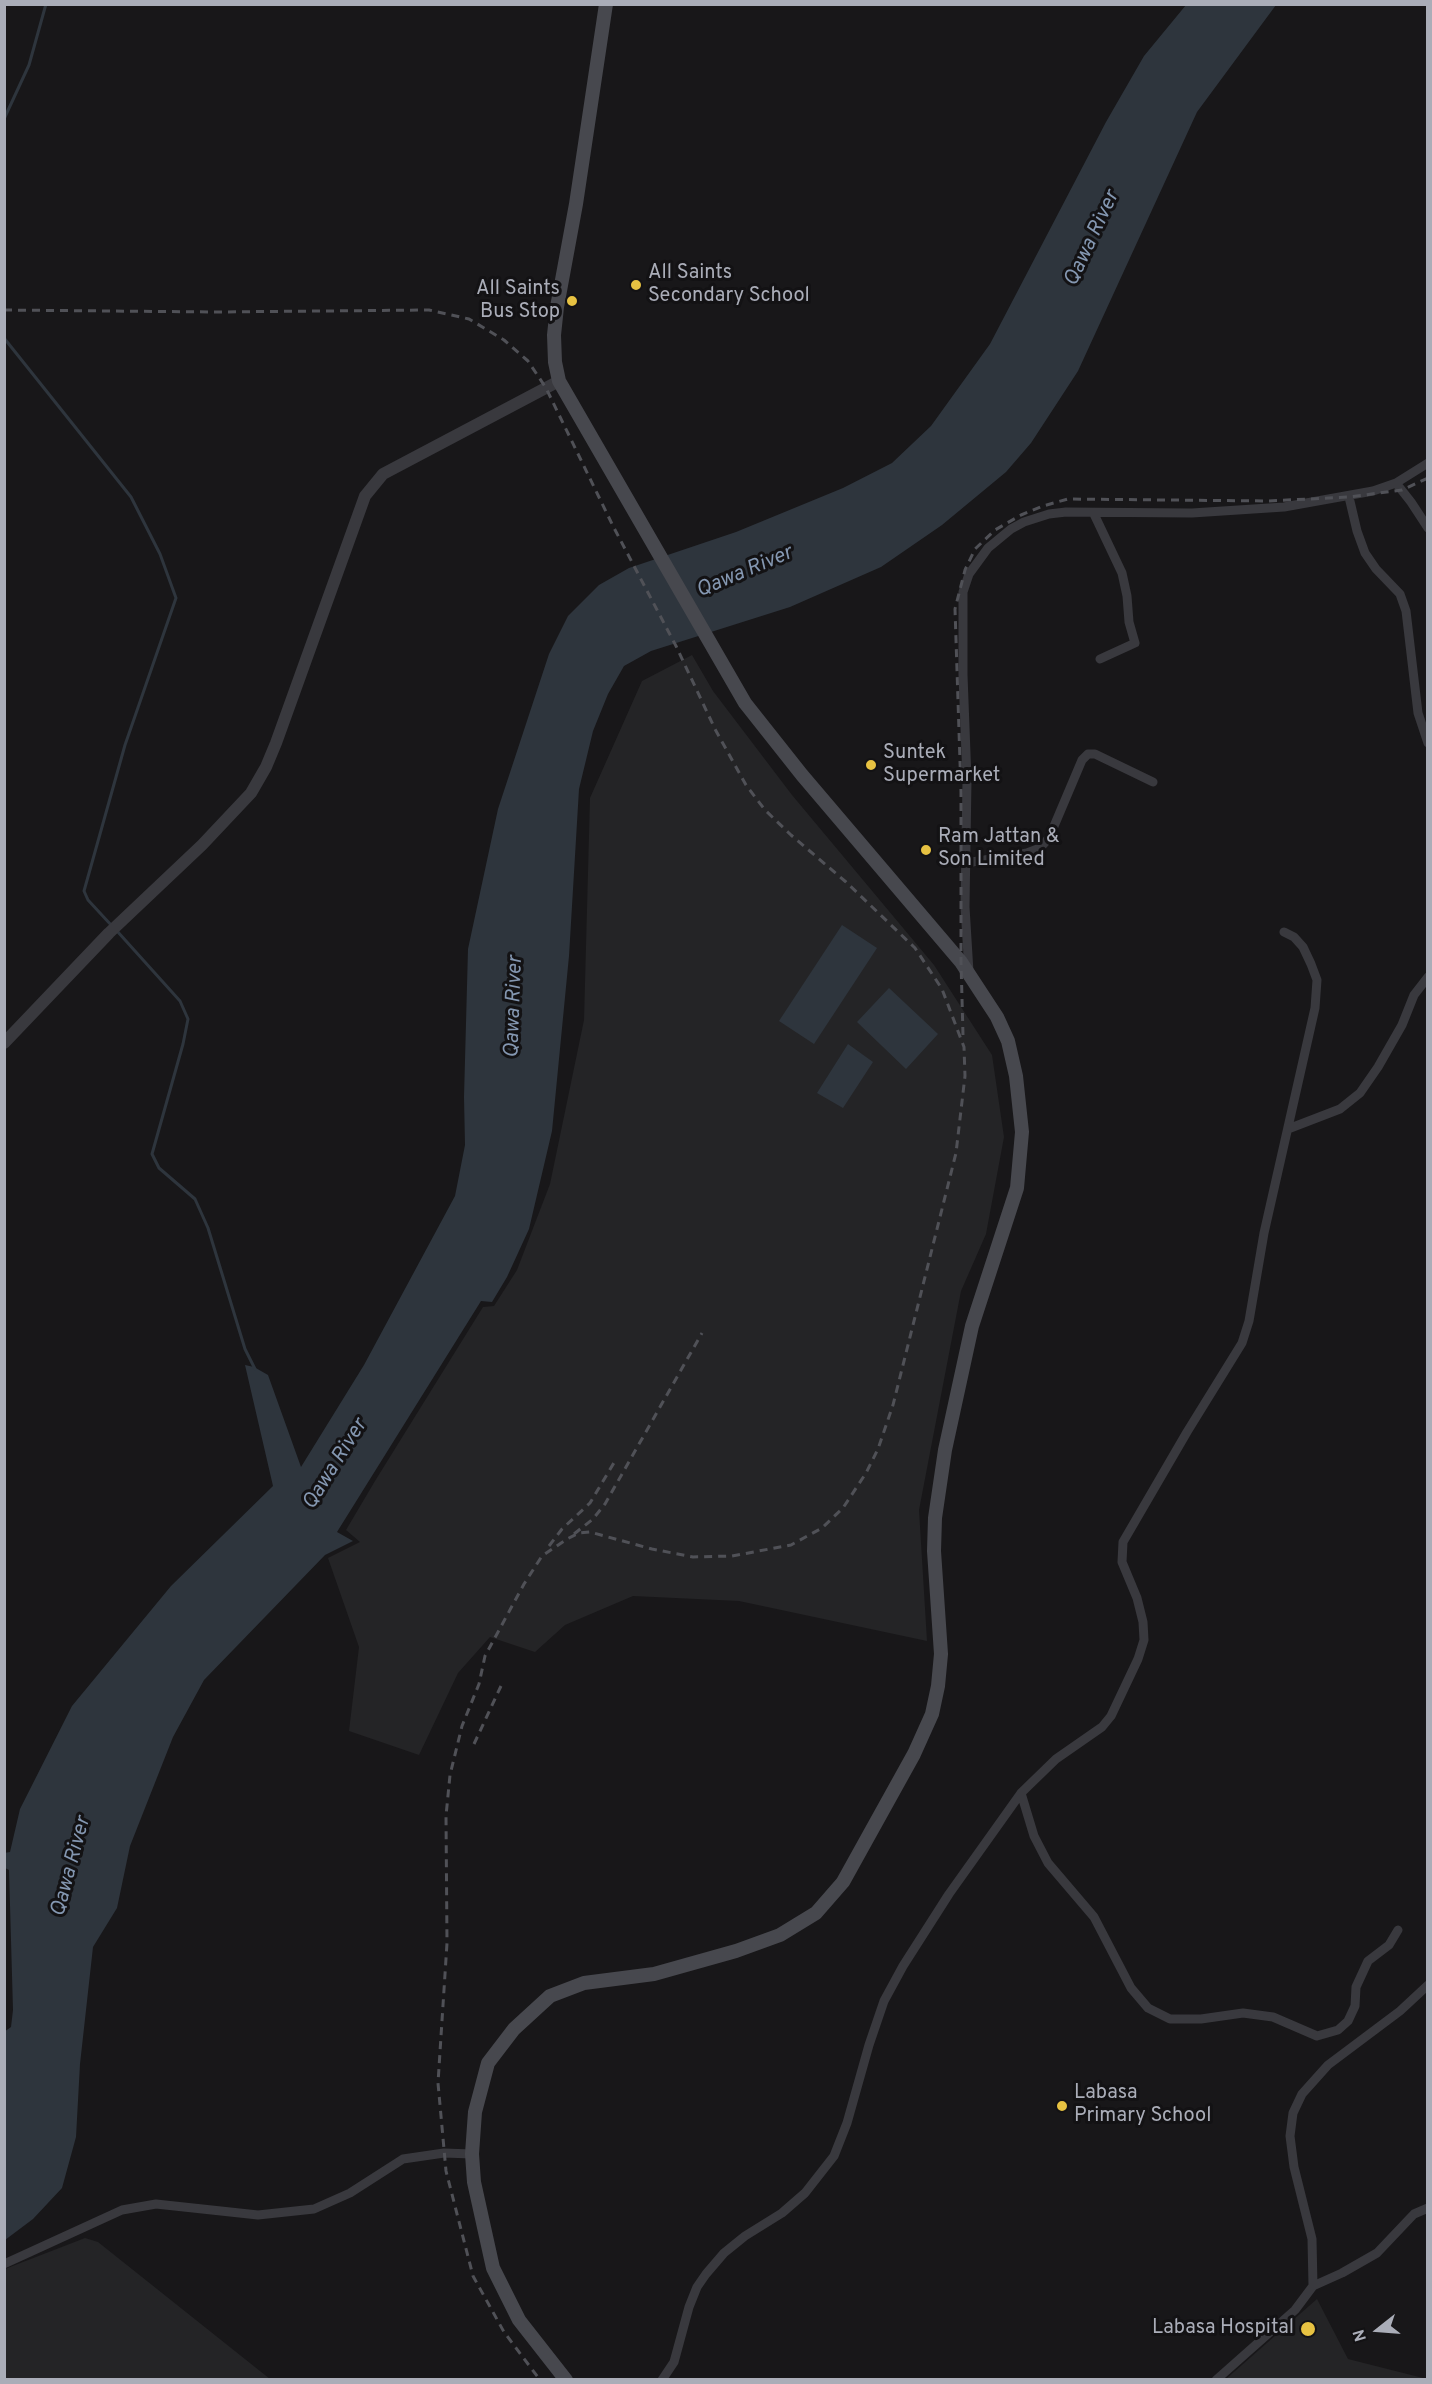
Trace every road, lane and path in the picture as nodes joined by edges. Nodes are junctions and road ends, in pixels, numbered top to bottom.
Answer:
1 (606, 4) edge
2 (558, 381) junction
3 (1428, 463) edge
4 (1396, 483) junction
5 (1349, 497) junction
6 (1094, 514) junction
7 (1428, 528) edge
8 (1100, 660) dead end
9 (1428, 743) edge
10 (1153, 782) dead end
11 (966, 863) junction
12 (1284, 932) dead end
13 (969, 972) junction
14 (1428, 977) edge
15 (4, 1043) edge
16 (1287, 1129) junction
17 (1021, 1793) junction
18 (1398, 1930) dead end
19 (1428, 1985) edge
20 (472, 2154) junction
21 (1428, 2208) edge
22 (4, 2264) edge
23 (1313, 2286) junction
24 (566, 2379) edge
25 (665, 2379) edge
26 (1216, 2379) edge

1 - 2 main road
2 - 13 main road
2 - 15 street
3 - 4 street
4 - 5 street
4 - 7 street
5 - 6 street
5 - 9 street
6 - 8 street
6 - 11 street
10 - 11 street
11 - 13 street
12 - 16 street
13 - 20 main road
14 - 16 street
16 - 17 street
17 - 18 street
17 - 25 street
19 - 23 street
20 - 22 street
20 - 24 main road
21 - 23 street
23 - 26 street

